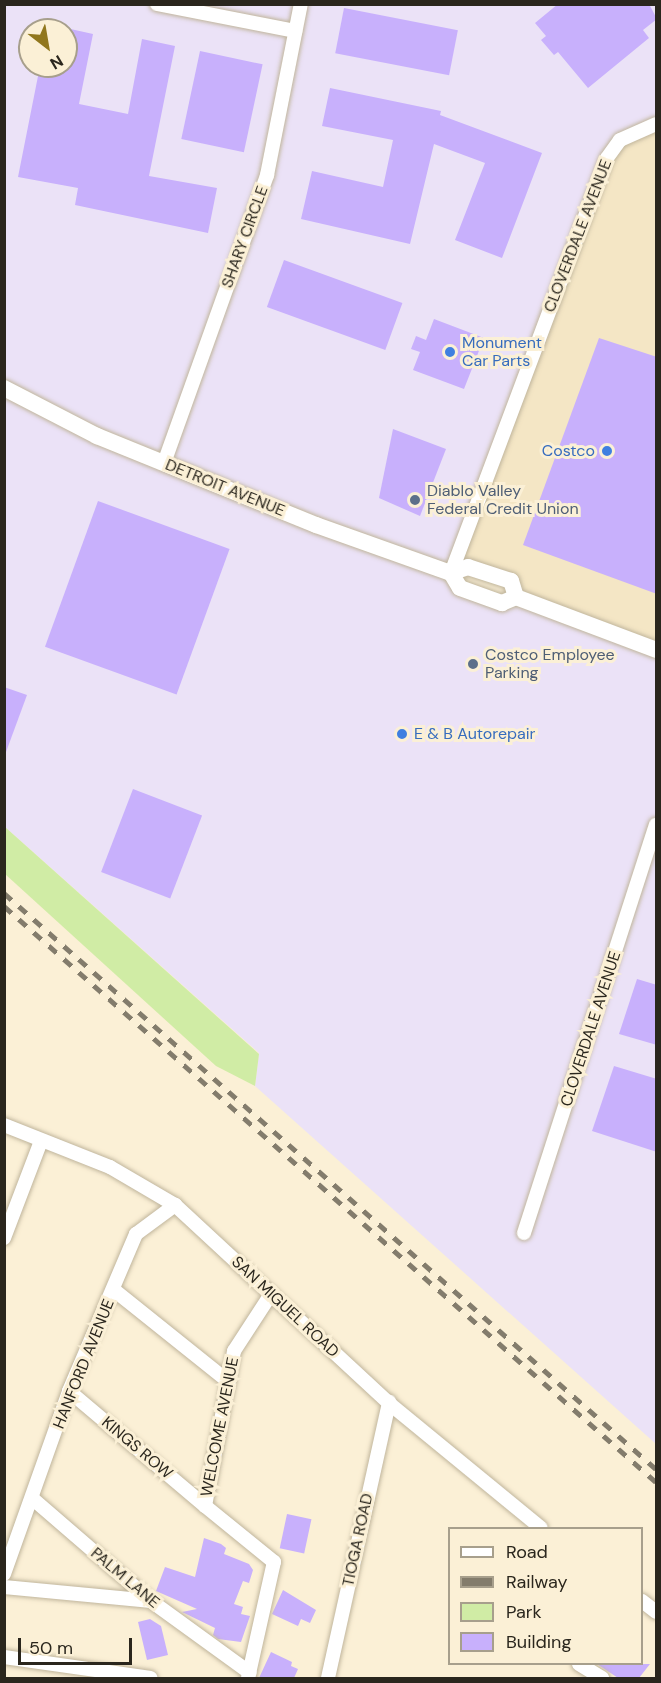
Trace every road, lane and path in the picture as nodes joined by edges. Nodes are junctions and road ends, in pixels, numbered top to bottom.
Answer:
1 (157, 4) edge
2 (301, 4) edge
3 (295, 31) junction
4 (657, 124) edge
5 (4, 388) edge
6 (164, 463) junction
7 (451, 573) junction
8 (657, 650) edge
9 (657, 825) edge
10 (4, 1125) edge
11 (41, 1141) junction
12 (175, 1205) junction
13 (524, 1233) dead end
14 (4, 1238) edge
15 (114, 1290) junction
16 (271, 1294) junction
17 (229, 1382) junction
18 (69, 1391) junction
19 (388, 1402) junction
20 (33, 1499) junction
21 (205, 1506) junction
22 (540, 1527) edge
23 (4, 1574) edge
24 (4, 1587) edge
25 (151, 1601) junction
26 (643, 1602) edge
27 (657, 1612) edge
28 (4, 1657) edge
29 (581, 1665) edge
30 (249, 1676) edge
31 (151, 1678) edge
32 (328, 1678) edge
33 (602, 1678) edge

1 - 3 street
2 - 3 street, SHARY CIRCLE
3 - 6 street, SHARY CIRCLE
4 - 7 street, CLOVERDALE AVENUE
5 - 6 street, DETROIT AVENUE
6 - 7 street, DETROIT AVENUE
7 - 8 street, DETROIT AVENUE
9 - 13 street, CLOVERDALE AVENUE
10 - 11 street, SAN MIGUEL ROAD
11 - 12 street, SAN MIGUEL ROAD
11 - 14 street
12 - 15 street, HANFORD AVENUE
12 - 16 street, SAN MIGUEL ROAD
15 - 17 street
15 - 18 street, HANFORD AVENUE
16 - 17 street, WELCOME AVENUE
16 - 19 street, SAN MIGUEL ROAD
17 - 21 street, WELCOME AVENUE
18 - 20 street, HANFORD AVENUE
18 - 21 street, KINGS ROW
19 - 22 street, SAN MIGUEL ROAD
19 - 32 street, TIOGA ROAD
20 - 23 street, HANFORD AVENUE
20 - 25 street, PALM LANE
21 - 30 street, WELCOME AVENUE
24 - 25 street
25 - 30 street, PALM LANE
26 - 27 street
28 - 31 street
29 - 33 street

